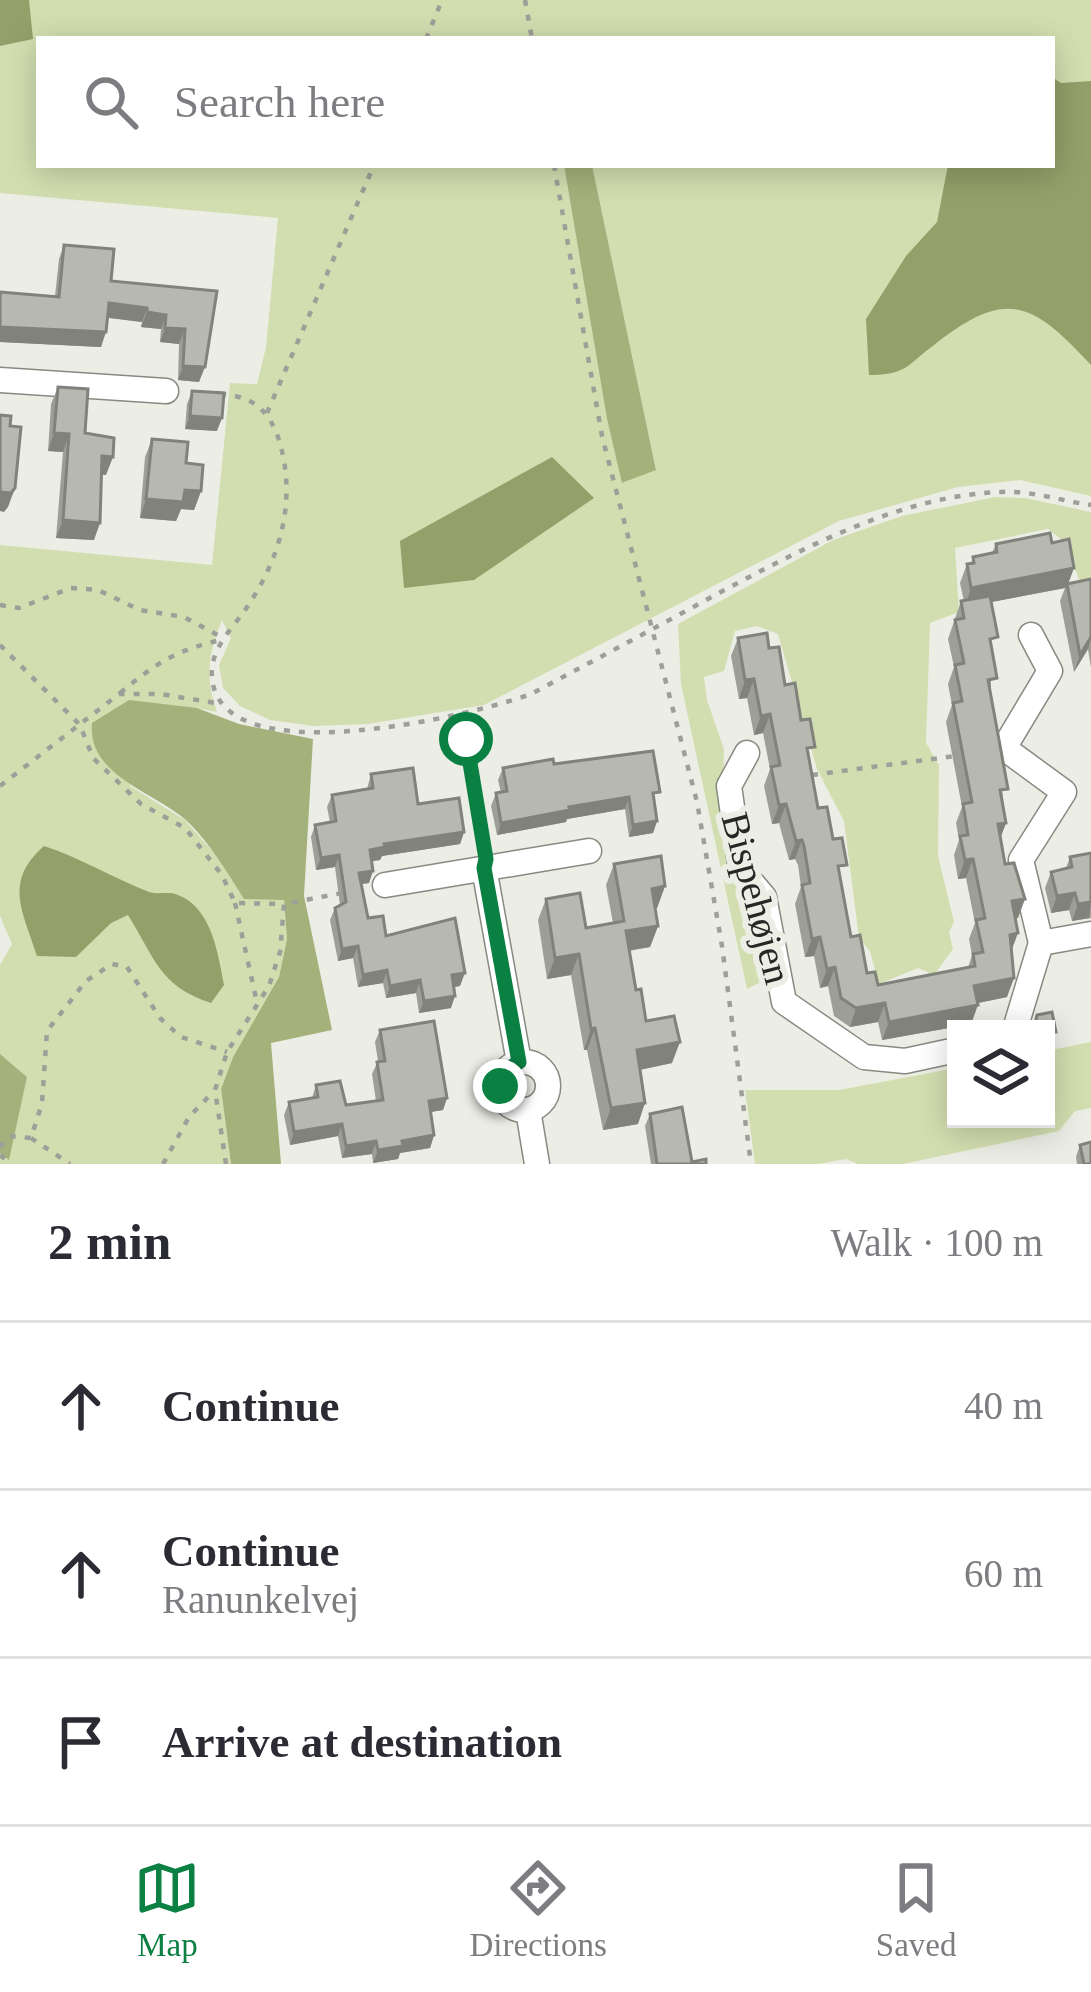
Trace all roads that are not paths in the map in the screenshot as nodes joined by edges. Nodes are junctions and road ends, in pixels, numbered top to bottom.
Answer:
1 (0, 380) edge
2 (166, 391) road end
3 (1031, 635) dead end
4 (747, 753) dead end
5 (589, 851) dead end
6 (484, 868) junction
7 (385, 885) dead end
8 (1091, 934) edge
9 (1041, 943) junction
10 (1018, 1020) edge
11 (947, 1052) edge
12 (529, 1163) edge

1 - 2 street
3 - 9 street
4 - 11 street, Bispehøjen
5 - 6 street
6 - 7 street
6 - 12 street
8 - 9 street
9 - 10 street

